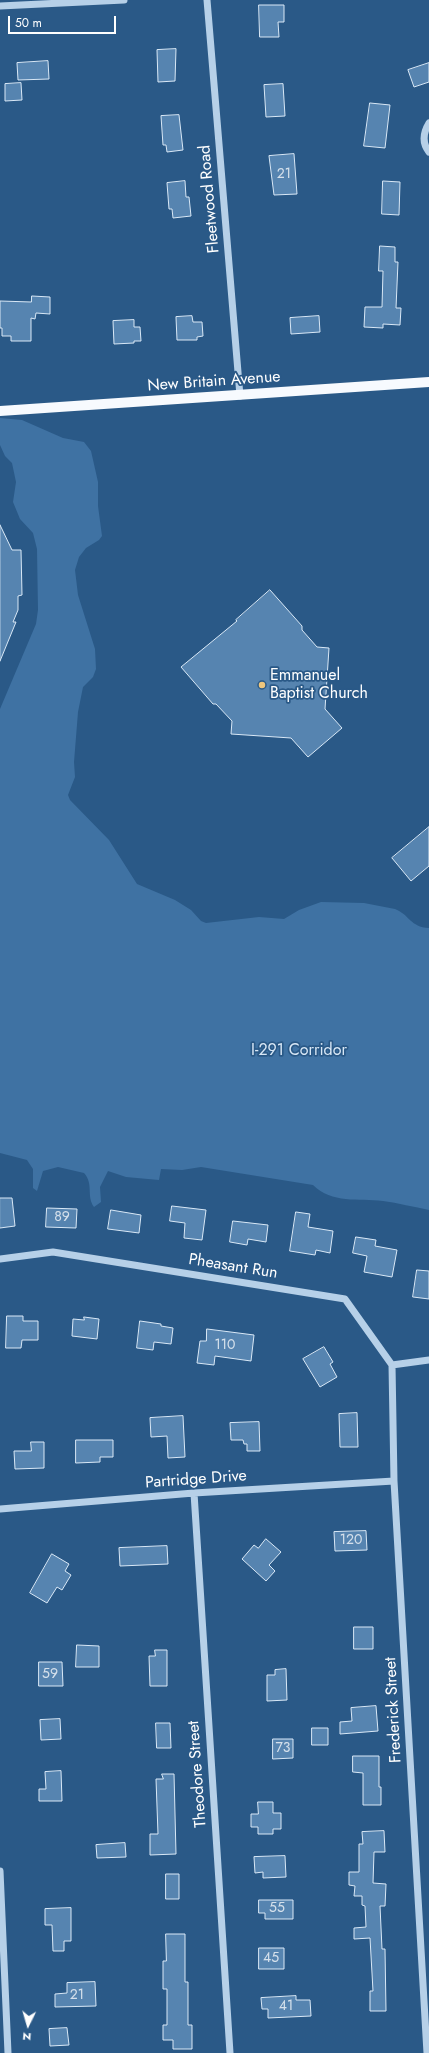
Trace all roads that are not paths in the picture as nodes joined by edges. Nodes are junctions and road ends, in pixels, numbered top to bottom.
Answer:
1 (124, 0) edge
2 (207, 0) edge
3 (0, 6) edge
4 (429, 123) edge
5 (429, 152) edge
6 (429, 382) edge
7 (240, 396) junction
8 (0, 411) edge
9 (0, 1258) edge
10 (429, 1360) edge
11 (392, 1365) junction
12 (394, 1481) junction
13 (194, 1493) junction
14 (0, 1509) edge
15 (0, 1871) edge
16 (8, 2053) edge
17 (230, 2053) edge
18 (427, 2053) edge

1 - 3 street
2 - 7 street, Fleetwood Road
4 - 5 street
6 - 7 main road, New Britain Avenue
7 - 8 main road, New Britain Avenue
9 - 11 street, Pheasant Run
10 - 11 street
11 - 12 street, Frederick Street
12 - 13 street, Partridge Drive
12 - 18 street, Frederick Street
13 - 14 street, Partridge Drive
13 - 17 street, Theodore Street
15 - 16 street

